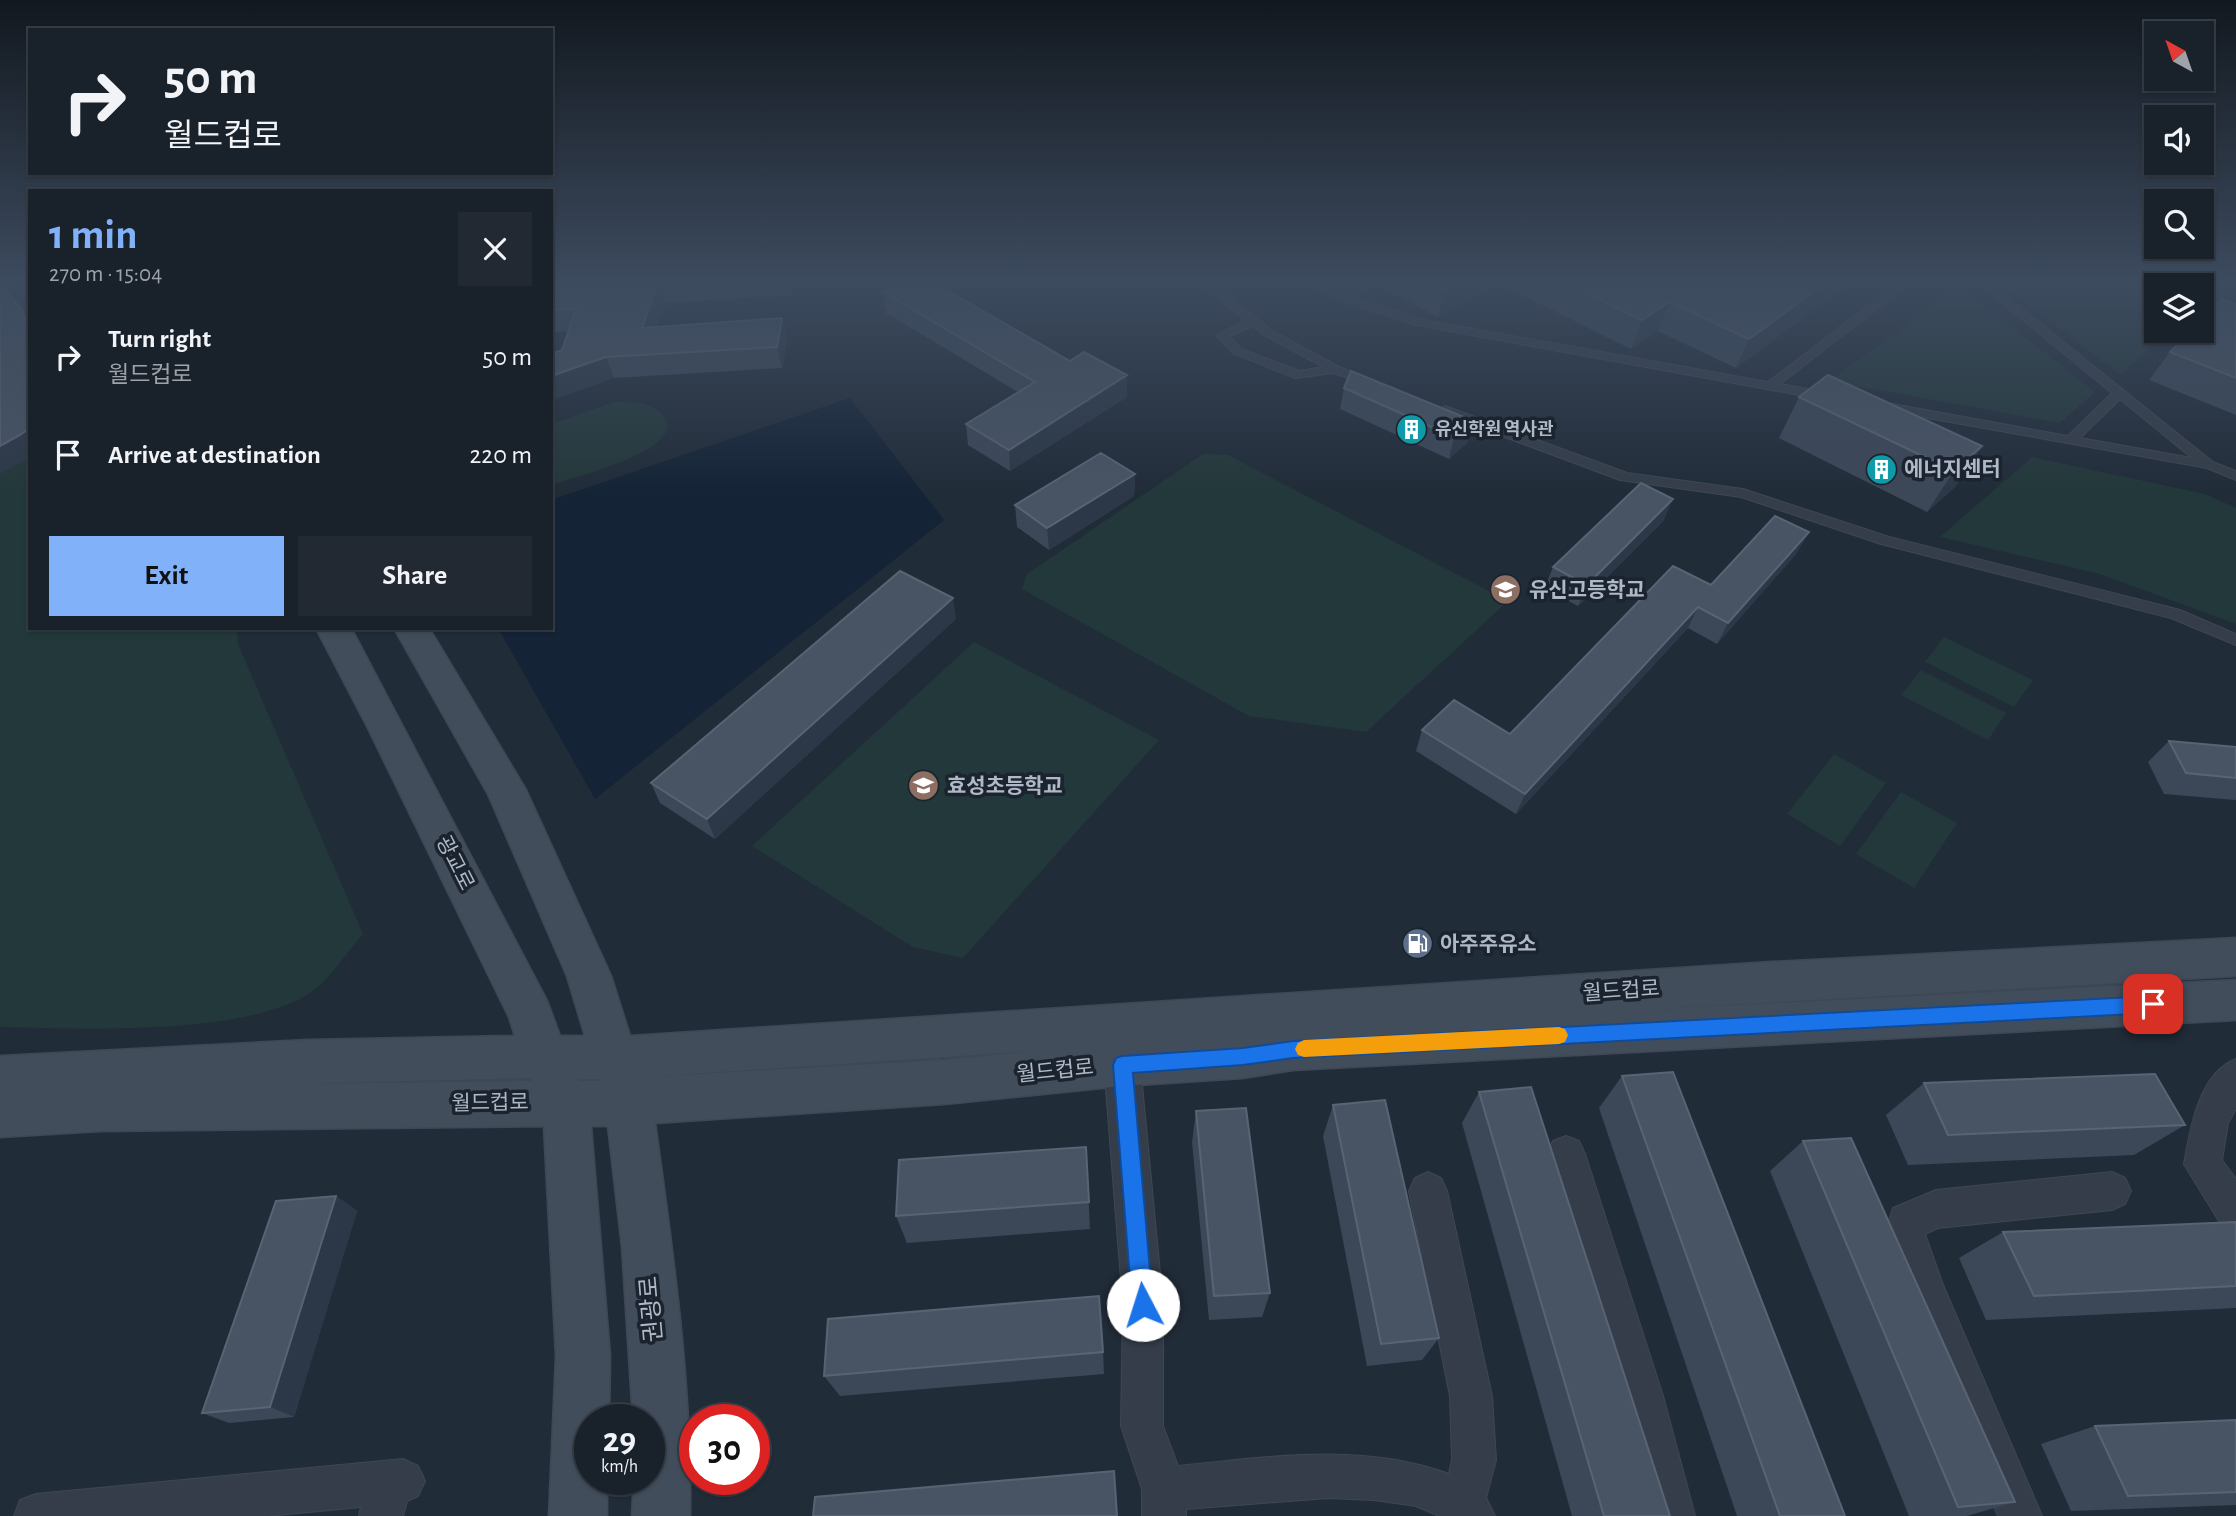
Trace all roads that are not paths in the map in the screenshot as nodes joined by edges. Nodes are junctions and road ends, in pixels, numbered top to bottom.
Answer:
1 (1237, 351) edge
2 (1301, 351) edge
3 (1578, 351) edge
4 (1817, 351) edge
5 (2066, 351) edge
6 (1335, 369) junction
7 (1380, 386) edge
8 (1770, 386) junction
9 (2119, 393) junction
10 (1838, 398) edge
11 (1428, 404) edge
12 (1879, 406) edge
13 (2070, 441) junction
14 (2210, 465) junction
15 (2236, 476) edge
16 (334, 630) edge
17 (412, 630) edge
18 (2236, 640) edge
19 (2236, 957) edge
20 (2236, 1000) edge
21 (544, 1056) junction
22 (1122, 1065) junction
23 (2236, 1076) edge
24 (0, 1078) edge
25 (622, 1080) junction
26 (566, 1102) junction
27 (46, 1110) junction
28 (0, 1114) edge
29 (0, 1127) edge
30 (1566, 1154) dead end
31 (1428, 1191) dead end
32 (2112, 1191) dead end
33 (2236, 1212) edge
34 (392, 1493) edge
35 (1164, 1502) edge
36 (1468, 1509) edge
37 (36, 1516) edge
38 (578, 1516) edge
39 (661, 1516) edge
40 (1673, 1516) edge
41 (2020, 1516) edge

1 - 6 lane
2 - 6 lane
3 - 8 lane
4 - 8 lane
5 - 9 lane
6 - 7 lane
8 - 10 lane
9 - 13 lane
9 - 14 lane
11 - 18 lane
12 - 13 lane
13 - 14 lane
14 - 15 lane
16 - 21 street, 광교로
17 - 25 street
19 - 25 street, 월드컵로
20 - 22 street, 월드컵로
21 - 24 street, 월드컵로
21 - 25 street, 월드컵로
21 - 26 street, 광교로
22 - 25 street, 월드컵로
22 - 35 street
23 - 33 street
25 - 26 street, 월드컵로
25 - 39 street, 권광로
26 - 27 street, 월드컵로
26 - 38 street
27 - 28 street, 월드컵로
27 - 29 street
30 - 40 street
31 - 36 street
32 - 41 street
34 - 37 street
35 - 36 street

